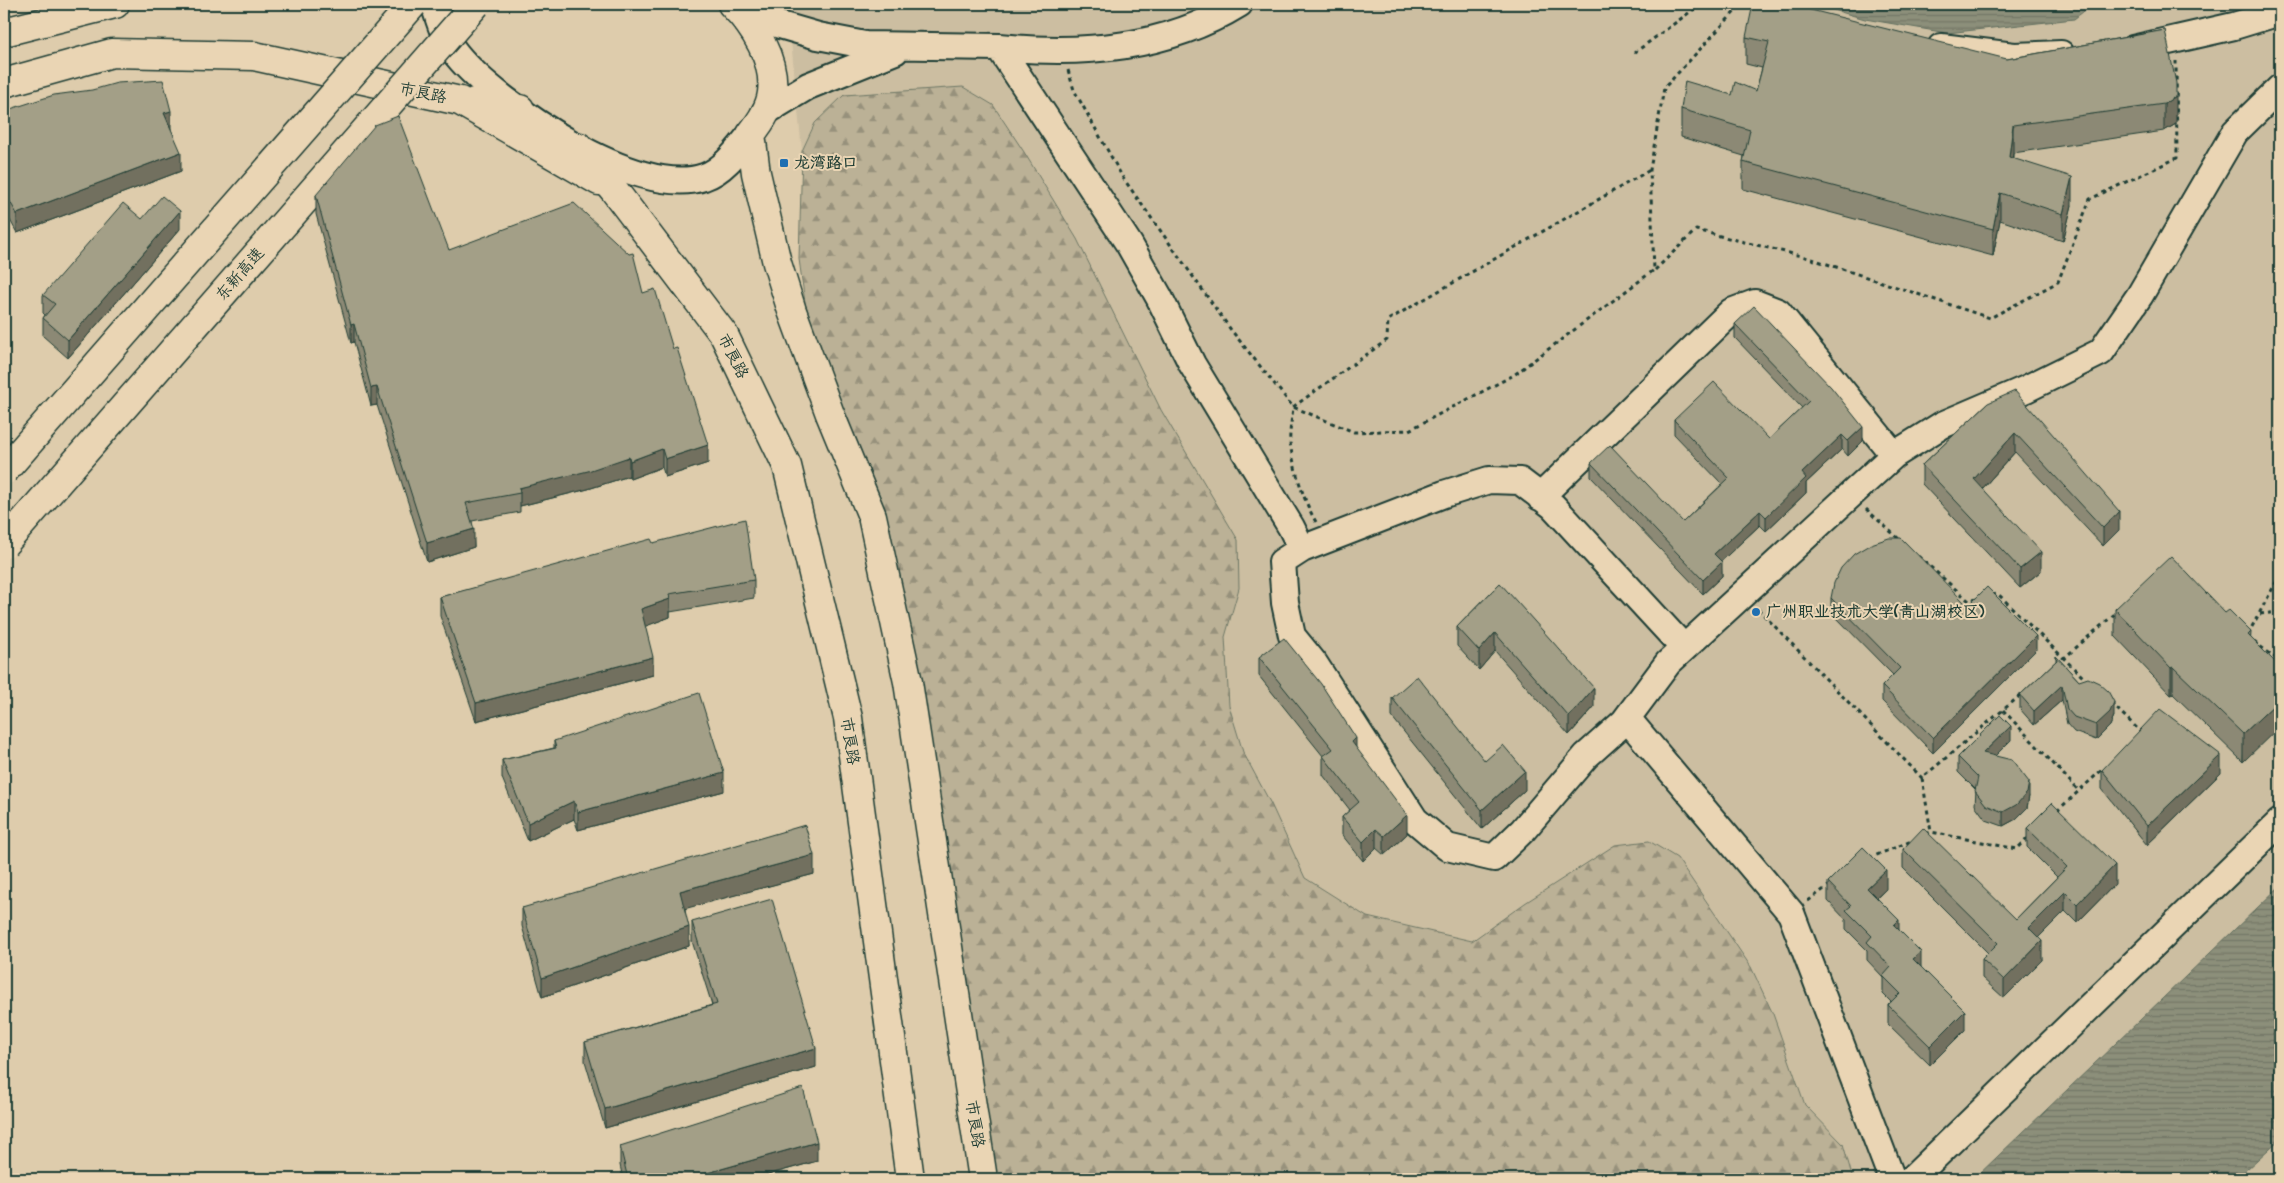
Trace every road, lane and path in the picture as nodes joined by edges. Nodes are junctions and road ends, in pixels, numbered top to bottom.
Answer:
1 (115, 4) edge
2 (412, 4) edge
3 (434, 4) edge
4 (476, 4) edge
5 (1239, 4) edge
6 (1701, 4) edge
7 (1742, 4) edge
8 (737, 9) edge
9 (2280, 12) edge
10 (4, 32) edge
11 (2176, 39) junction
12 (1919, 44) edge
13 (907, 47) junction
14 (999, 47) junction
15 (1062, 51) junction
16 (1634, 53) dead end
17 (4, 83) edge
18 (2280, 88) edge
19 (460, 101) junction
20 (520, 109) junction
21 (765, 112) junction
22 (751, 134) junction
23 (579, 147) junction
24 (1650, 170) junction
25 (614, 190) junction
26 (1654, 270) junction
27 (1293, 407) junction
28 (1894, 455) junction
29 (4, 471) edge
30 (1850, 495) junction
31 (1540, 496) junction
32 (1327, 539) junction
33 (1902, 542) edge
34 (4, 544) edge
35 (1302, 549) junction
36 (1917, 555) edge
37 (2280, 575) edge
38 (1743, 594) junction
39 (1988, 596) edge
40 (1978, 599) edge
41 (2119, 610) edge
42 (2280, 612) edge
43 (2259, 614) junction
44 (2240, 630) edge
45 (2247, 637) junction
46 (1684, 648) junction
47 (2064, 658) junction
48 (2280, 661) edge
49 (2056, 665) edge
50 (2092, 685) edge
51 (2026, 690) edge
52 (2106, 699) edge
53 (2003, 710) junction
54 (1624, 722) junction
55 (2135, 739) edge
56 (2107, 765) edge
57 (1922, 778) junction
58 (2079, 791) junction
59 (2051, 817) edge
60 (2280, 822) edge
61 (1932, 832) junction
62 (2031, 836) edge
63 (1862, 861) edge
64 (1836, 880) edge
65 (1791, 913) junction
66 (910, 1179) edge
67 (983, 1179) edge
68 (1892, 1179) edge
69 (1912, 1179) edge

1 - 10 highway
2 - 29 highway, bridge
3 - 20 street
4 - 34 highway, 东新高速, bridge
5 - 15 street
6 - 16 path
7 - 24 path
8 - 13 street
8 - 21 highway
9 - 11 street
11 - 12 street
11 - 26 path
13 - 14 street
13 - 21 street
14 - 15 street
14 - 35 street
15 - 27 path
17 - 19 highway, 市良路
18 - 28 street
19 - 20 highway
19 - 25 highway, 市良路
20 - 23 street
21 - 22 highway
22 - 23 street
22 - 67 highway, 市良路
23 - 25 highway
24 - 26 path
24 - 27 path
25 - 66 highway, 市良路
26 - 27 path
27 - 32 path
28 - 30 street
28 - 31 street
30 - 33 path
30 - 38 street
31 - 32 street
31 - 46 street
32 - 35 street
35 - 54 street
36 - 40 path
37 - 43 path
38 - 46 street
38 - 57 path
39 - 47 path
41 - 47 path
42 - 43 path
43 - 45 path
44 - 45 path
45 - 48 path
46 - 54 street
47 - 49 path
47 - 50 path
51 - 53 path
52 - 55 path
53 - 57 path
53 - 58 path
54 - 65 street
56 - 58 path
57 - 61 path
58 - 59 path
60 - 69 street
61 - 62 path
61 - 63 path
64 - 65 path
65 - 68 street

